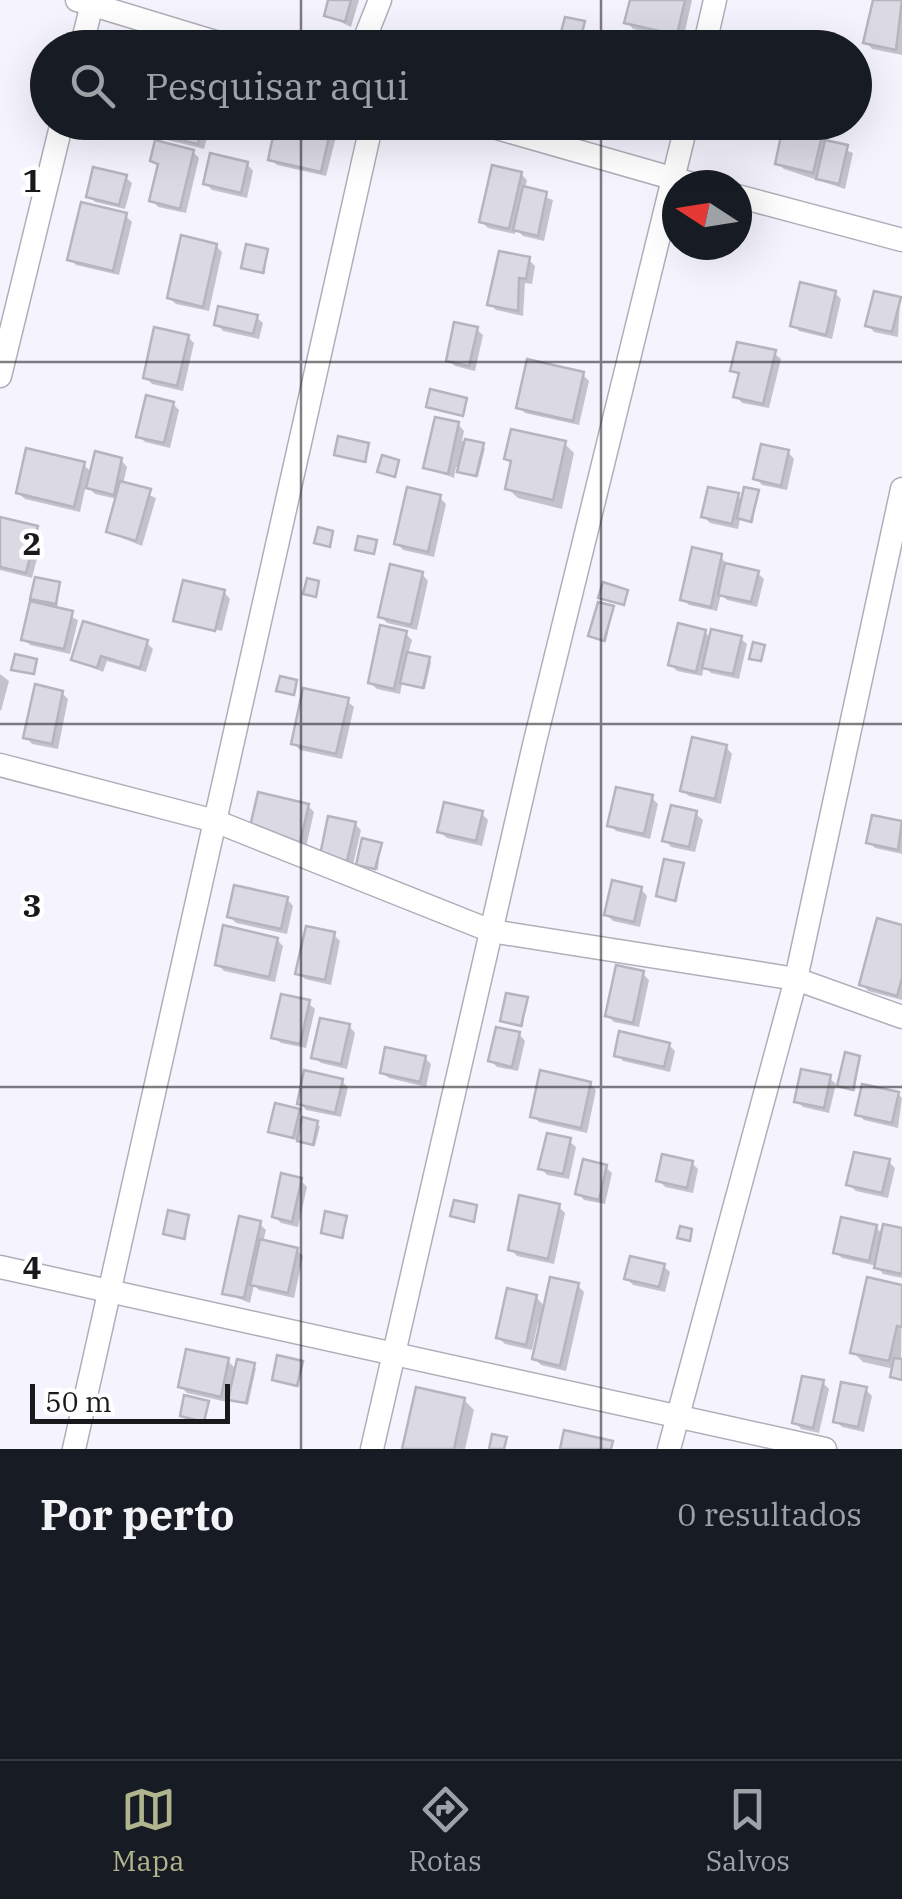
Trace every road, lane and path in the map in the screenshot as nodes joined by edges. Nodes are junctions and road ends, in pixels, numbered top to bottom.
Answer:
1 (380, 0) edge
2 (715, 0) edge
3 (87, 1) edge
4 (83, 30) edge
5 (178, 30) edge
6 (368, 30) edge
7 (708, 30) edge
8 (58, 140) edge
9 (368, 140) edge
10 (539, 140) edge
11 (686, 140) edge
12 (685, 170) edge
13 (662, 175) edge
14 (752, 200) edge
15 (902, 240) edge
16 (665, 260) edge
17 (0, 376) edge
18 (902, 489) edge
19 (0, 765) edge
20 (216, 821) junction
21 (491, 932) junction
22 (796, 980) junction
23 (902, 1017) edge
24 (0, 1267) edge
25 (110, 1291) junction
26 (394, 1354) junction
27 (676, 1418) junction
28 (74, 1449) edge
29 (372, 1449) edge
30 (669, 1449) edge
31 (825, 1449) edge

1 - 6 street
2 - 7 street
3 - 4 street
3 - 5 street
8 - 17 street
9 - 20 street
10 - 13 street
11 - 12 street
14 - 15 street
16 - 21 street
18 - 22 street
19 - 20 street
20 - 21 street
20 - 25 street
21 - 22 street
21 - 26 street
22 - 23 street
22 - 27 street
24 - 25 street
25 - 26 street
25 - 28 street
26 - 27 street
26 - 29 street
27 - 30 street
27 - 31 street

